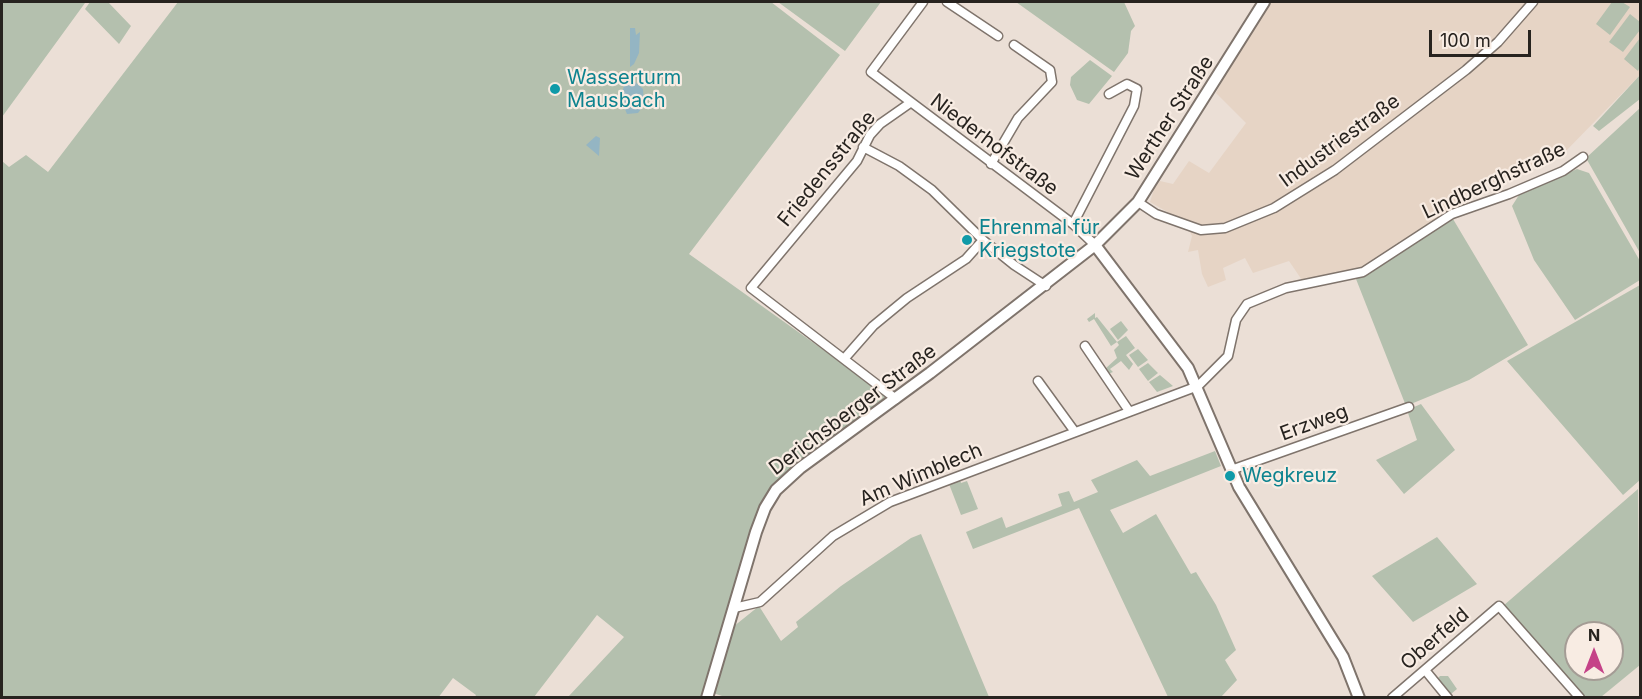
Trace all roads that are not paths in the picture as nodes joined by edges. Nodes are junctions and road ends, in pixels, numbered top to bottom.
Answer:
1 (923, 2) edge
2 (947, 2) edge
3 (1264, 2) edge
4 (1533, 2) edge
5 (998, 36) dead end
6 (1014, 45) dead end
7 (1109, 94) dead end
8 (910, 103) junction
9 (863, 147) junction
10 (1583, 157) dead end
11 (991, 164) junction
12 (1138, 202) junction
13 (1073, 224) junction
14 (983, 240) junction
15 (1095, 245) junction
16 (1046, 286) junction
17 (1085, 346) dead end
18 (844, 359) junction
19 (1038, 381) dead end
20 (1198, 386) junction
21 (896, 399) junction
22 (1409, 407) dead end
23 (1129, 411) junction
24 (1075, 432) junction
25 (1231, 470) junction
26 (734, 608) junction
27 (1425, 670) junction
28 (707, 698) edge
29 (1359, 698) edge
30 (1392, 698) edge
31 (1448, 698) edge
32 (1580, 698) edge

1 - 8 street, Niederhofstraße
2 - 5 street
3 - 12 street, Werther Straße
4 - 12 street, Industriestraße
6 - 11 street
7 - 13 street
8 - 9 street, Friedensstraße
8 - 11 street, Niederhofstraße
9 - 14 street
9 - 18 street, Friedensstraße
10 - 20 street, Lindberghstraße
11 - 13 street, Niederhofstraße
12 - 15 street, Werther Straße
13 - 15 street, Niederhofstraße
14 - 16 street
14 - 18 street
15 - 16 street, Derichsberger Straße
15 - 20 street
16 - 21 street, Derichsberger Straße
17 - 23 street
18 - 21 street
19 - 24 street
20 - 23 street, Am Wimblech
20 - 25 street
21 - 26 street, Derichsberger Straße
22 - 25 street, Erzweg
23 - 24 street, Am Wimblech
24 - 26 street, Am Wimblech
25 - 29 street
26 - 28 street, Derichsberger Straße
27 - 30 street, Oberfeld
27 - 31 street
27 - 32 street, Oberfeld

